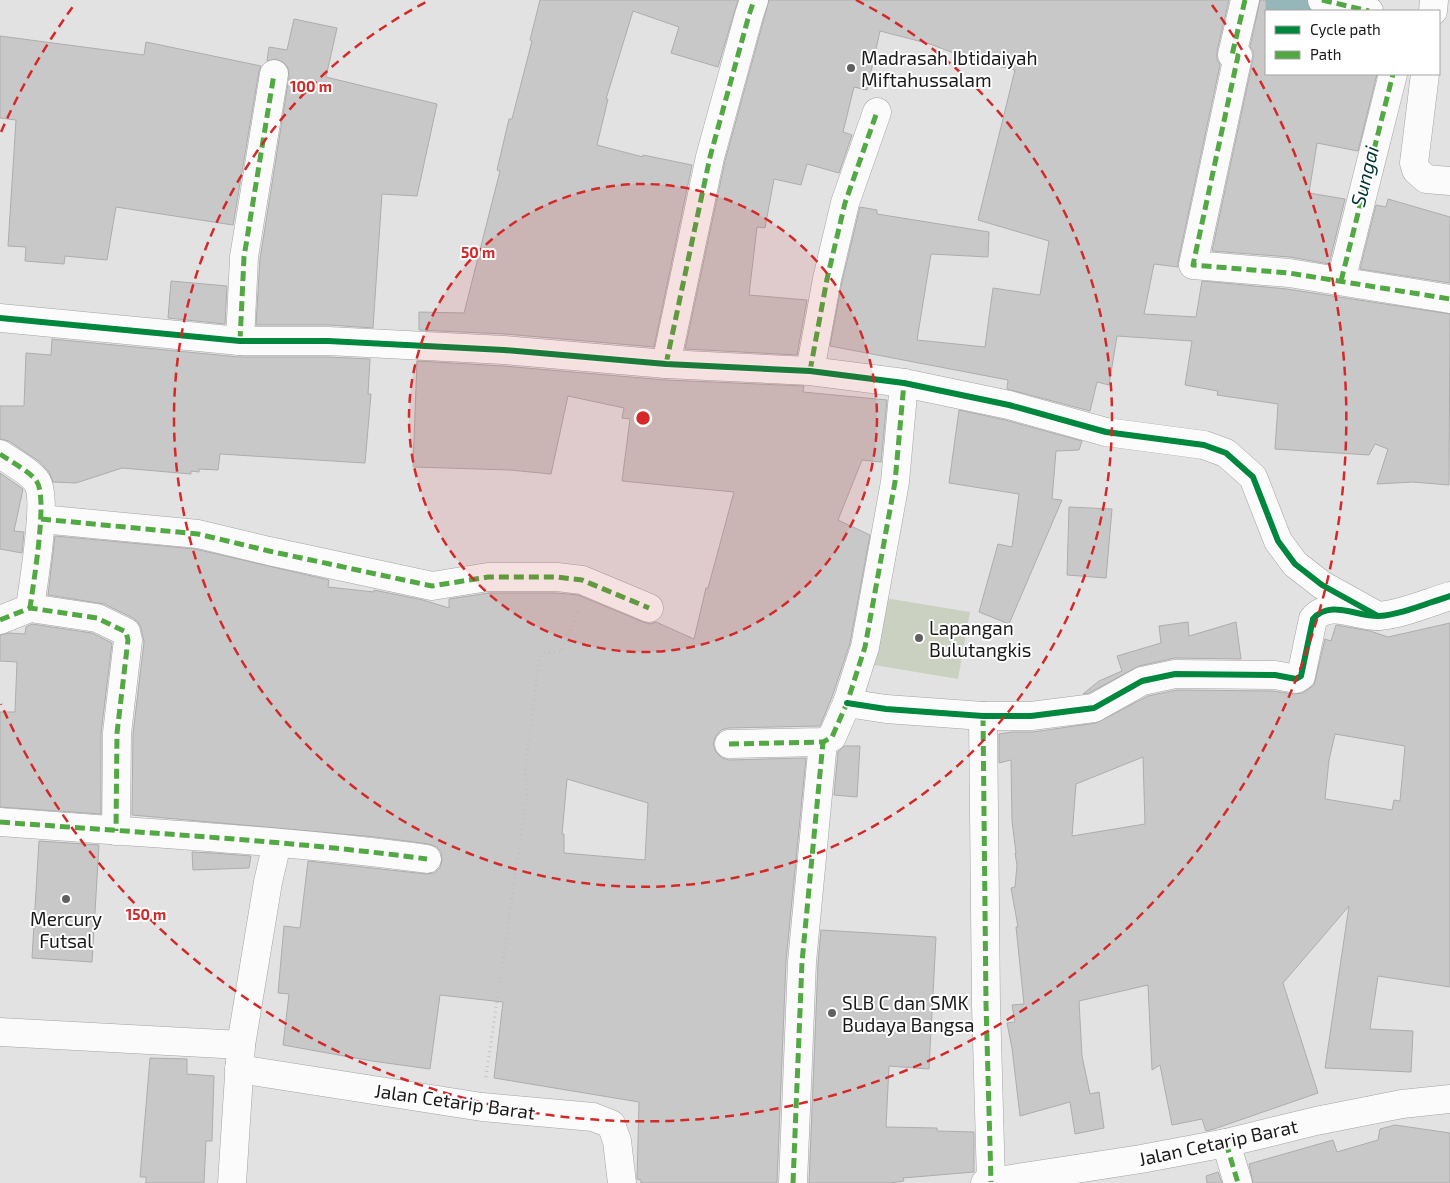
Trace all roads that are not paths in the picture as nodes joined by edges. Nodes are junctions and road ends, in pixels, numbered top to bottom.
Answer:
1 (754, 0) edge
2 (1245, 0) edge
3 (1322, 0) edge
4 (1365, 10) edge
5 (274, 74) dead end
6 (1393, 75) edge
7 (1425, 75) edge
8 (877, 112) dead end
9 (1450, 181) edge
10 (1341, 281) junction
11 (1450, 299) edge
12 (0, 318) edge
13 (240, 341) junction
14 (666, 364) junction
15 (810, 371) junction
16 (904, 383) junction
17 (0, 454) edge
18 (41, 519) junction
19 (1450, 596) edge
20 (30, 608) junction
21 (649, 608) dead end
22 (1378, 616) junction
23 (0, 620) edge
24 (847, 703) junction
25 (983, 716) junction
26 (823, 742) junction
27 (729, 744) dead end
28 (0, 822) edge
29 (116, 831) junction
30 (277, 843) junction
31 (427, 859) dead end
32 (0, 1032) edge
33 (240, 1057) junction
34 (1450, 1099) edge
35 (1226, 1143) junction
36 (988, 1182) edge
37 (232, 1183) edge
38 (622, 1183) edge
39 (794, 1183) edge
40 (1238, 1183) edge

1 - 14 street
2 - 10 street
3 - 4 street
5 - 13 street
6 - 10 street
7 - 9 street
8 - 15 street
10 - 11 street
12 - 13 street
13 - 14 street
14 - 15 street
15 - 16 street
16 - 22 street
16 - 24 street
17 - 18 street
18 - 20 street
18 - 21 street
19 - 22 street
20 - 23 street
20 - 29 street
22 - 25 street
24 - 25 street
24 - 26 street
25 - 36 street
26 - 27 street
26 - 39 street
28 - 29 street
29 - 30 street
30 - 31 street
30 - 33 street
32 - 33 street, Jalan Cetarip Barat
33 - 37 street
33 - 38 street, Jalan Cetarip Barat
34 - 35 street, Jalan Cetarip Barat
35 - 36 street, Jalan Cetarip Barat
35 - 40 street

